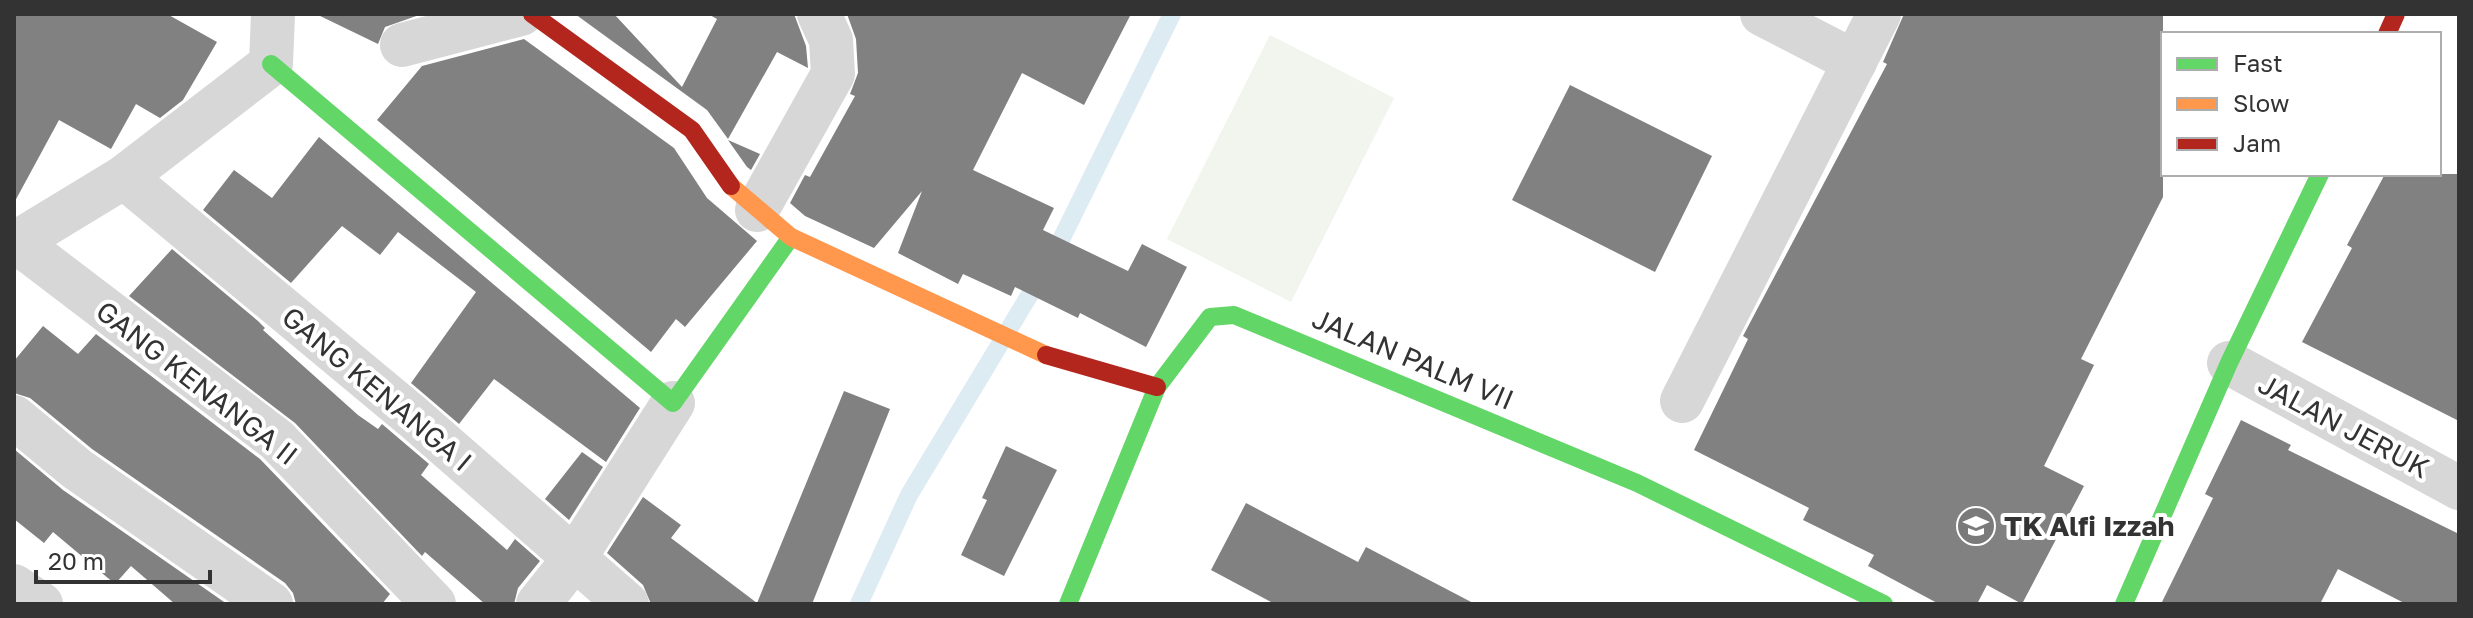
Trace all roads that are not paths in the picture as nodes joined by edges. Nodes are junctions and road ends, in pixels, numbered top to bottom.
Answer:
1 (273, 14) edge
2 (521, 14) edge
3 (532, 14) edge
4 (819, 14) edge
5 (1762, 14) edge
6 (1879, 14) edge
7 (402, 45) dead end
8 (1855, 62) junction
9 (271, 64) junction
10 (2319, 176) edge
11 (124, 177) junction
12 (757, 210) junction
13 (791, 237) junction
14 (15, 245) edge
15 (2229, 363) junction
16 (1157, 387) junction
17 (1682, 401) dead end
18 (673, 403) junction
19 (14, 417) edge
20 (2459, 488) edge
21 (574, 559) junction
22 (14, 586) edge
23 (41, 604) edge
24 (271, 604) edge
25 (434, 604) edge
26 (538, 604) edge
27 (627, 604) edge
28 (1068, 604) edge
29 (1884, 604) edge
30 (2124, 604) edge

1 - 9 street
2 - 7 street
3 - 12 street
4 - 12 street
5 - 8 street
6 - 8 street
8 - 17 street
9 - 11 street
9 - 18 street
10 - 15 street
11 - 14 street
11 - 21 street, GANG KENANGA I
12 - 13 street
13 - 16 street
13 - 18 street
14 - 25 street, GANG KENANGA II
15 - 20 street, JALAN JERUK
15 - 30 street
16 - 28 street, JALAN PALM VII
16 - 29 street, JALAN PALM VII
18 - 21 street
19 - 24 street
21 - 26 street
21 - 27 street, GANG KENANGA I
22 - 23 street

